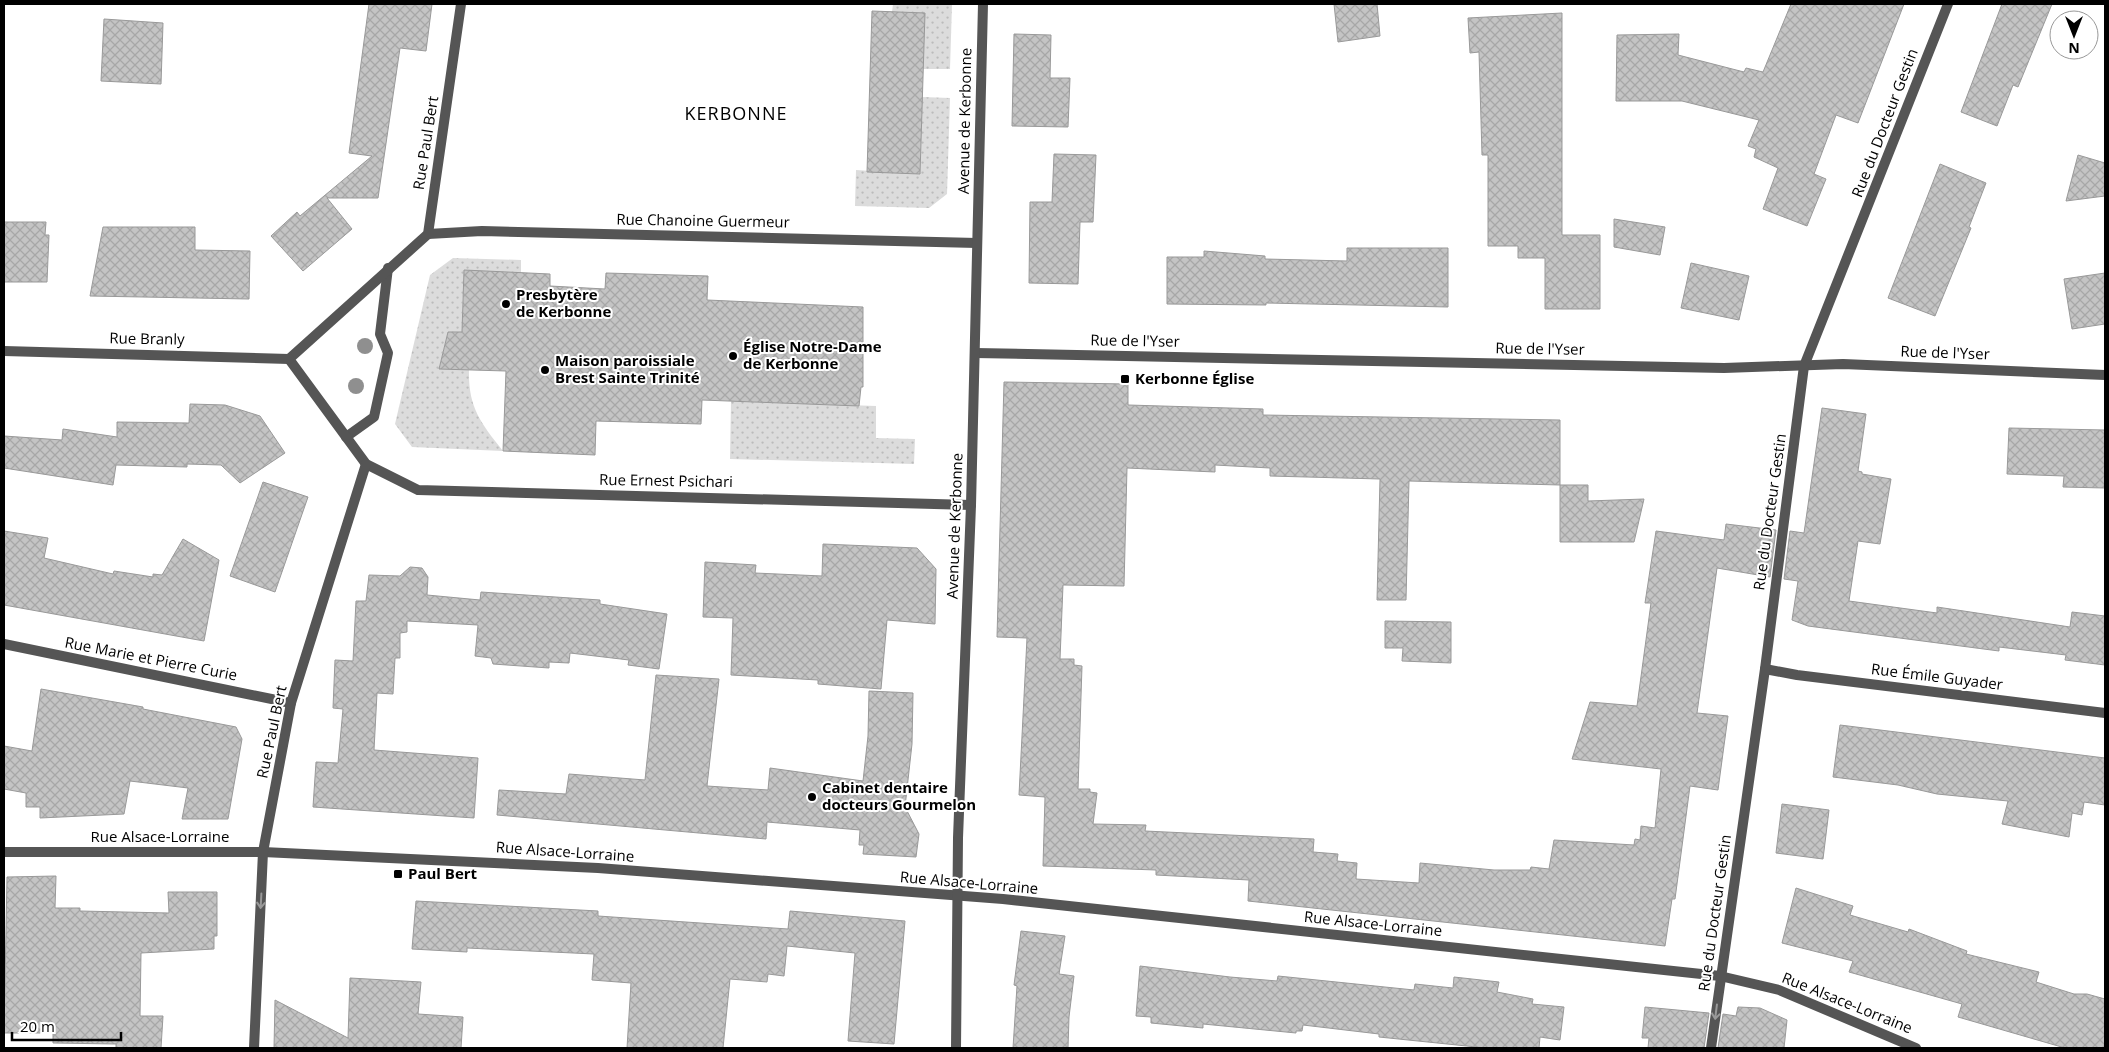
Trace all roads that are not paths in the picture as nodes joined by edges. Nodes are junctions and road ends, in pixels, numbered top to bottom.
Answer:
1 (461, 4) edge
2 (983, 4) edge
3 (1948, 4) edge
4 (428, 234) junction
5 (977, 243) junction
6 (388, 268) junction
7 (4, 350) edge
8 (974, 353) junction
9 (288, 359) junction
10 (1804, 366) junction
11 (2105, 375) edge
12 (346, 437) junction
13 (366, 464) junction
14 (971, 505) junction
15 (4, 644) edge
16 (1765, 670) junction
17 (291, 703) junction
18 (2105, 713) edge
19 (4, 852) edge
20 (263, 852) junction
21 (958, 897) junction
22 (1720, 976) junction
23 (254, 1048) edge
24 (956, 1048) edge
25 (1711, 1048) edge
26 (1916, 1048) edge

1 - 4 street, Rue Paul Bert
2 - 5 street, Avenue de Kerbonne
3 - 10 street, Rue du Docteur Gestin
4 - 5 street, Rue Chanoine Guermeur
4 - 6 street
5 - 8 street, Avenue de Kerbonne
6 - 9 street
6 - 12 street
7 - 9 street, Rue Branly
8 - 10 street, Rue de l'Yser
8 - 14 street, Avenue de Kerbonne
9 - 12 street
10 - 11 street, Rue de l'Yser
10 - 16 street, Rue du Docteur Gestin
12 - 13 street
13 - 14 street, Rue Ernest Psichari
13 - 17 street, Rue Paul Bert
14 - 21 street, Avenue de Kerbonne
15 - 17 street, Rue Marie et Pierre Curie
16 - 18 street, Rue Émile Guyader
16 - 22 street, Rue du Docteur Gestin
17 - 20 street, Rue Paul Bert
19 - 20 street, Rue Alsace-Lorraine
20 - 21 street, Rue Alsace-Lorraine
20 -> 23 street, Rue Paul Bert
21 - 22 street, Rue Alsace-Lorraine
21 - 24 street, Avenue de Kerbonne
22 -> 25 street, Rue du Docteur Gestin
22 - 26 street, Rue Alsace-Lorraine

